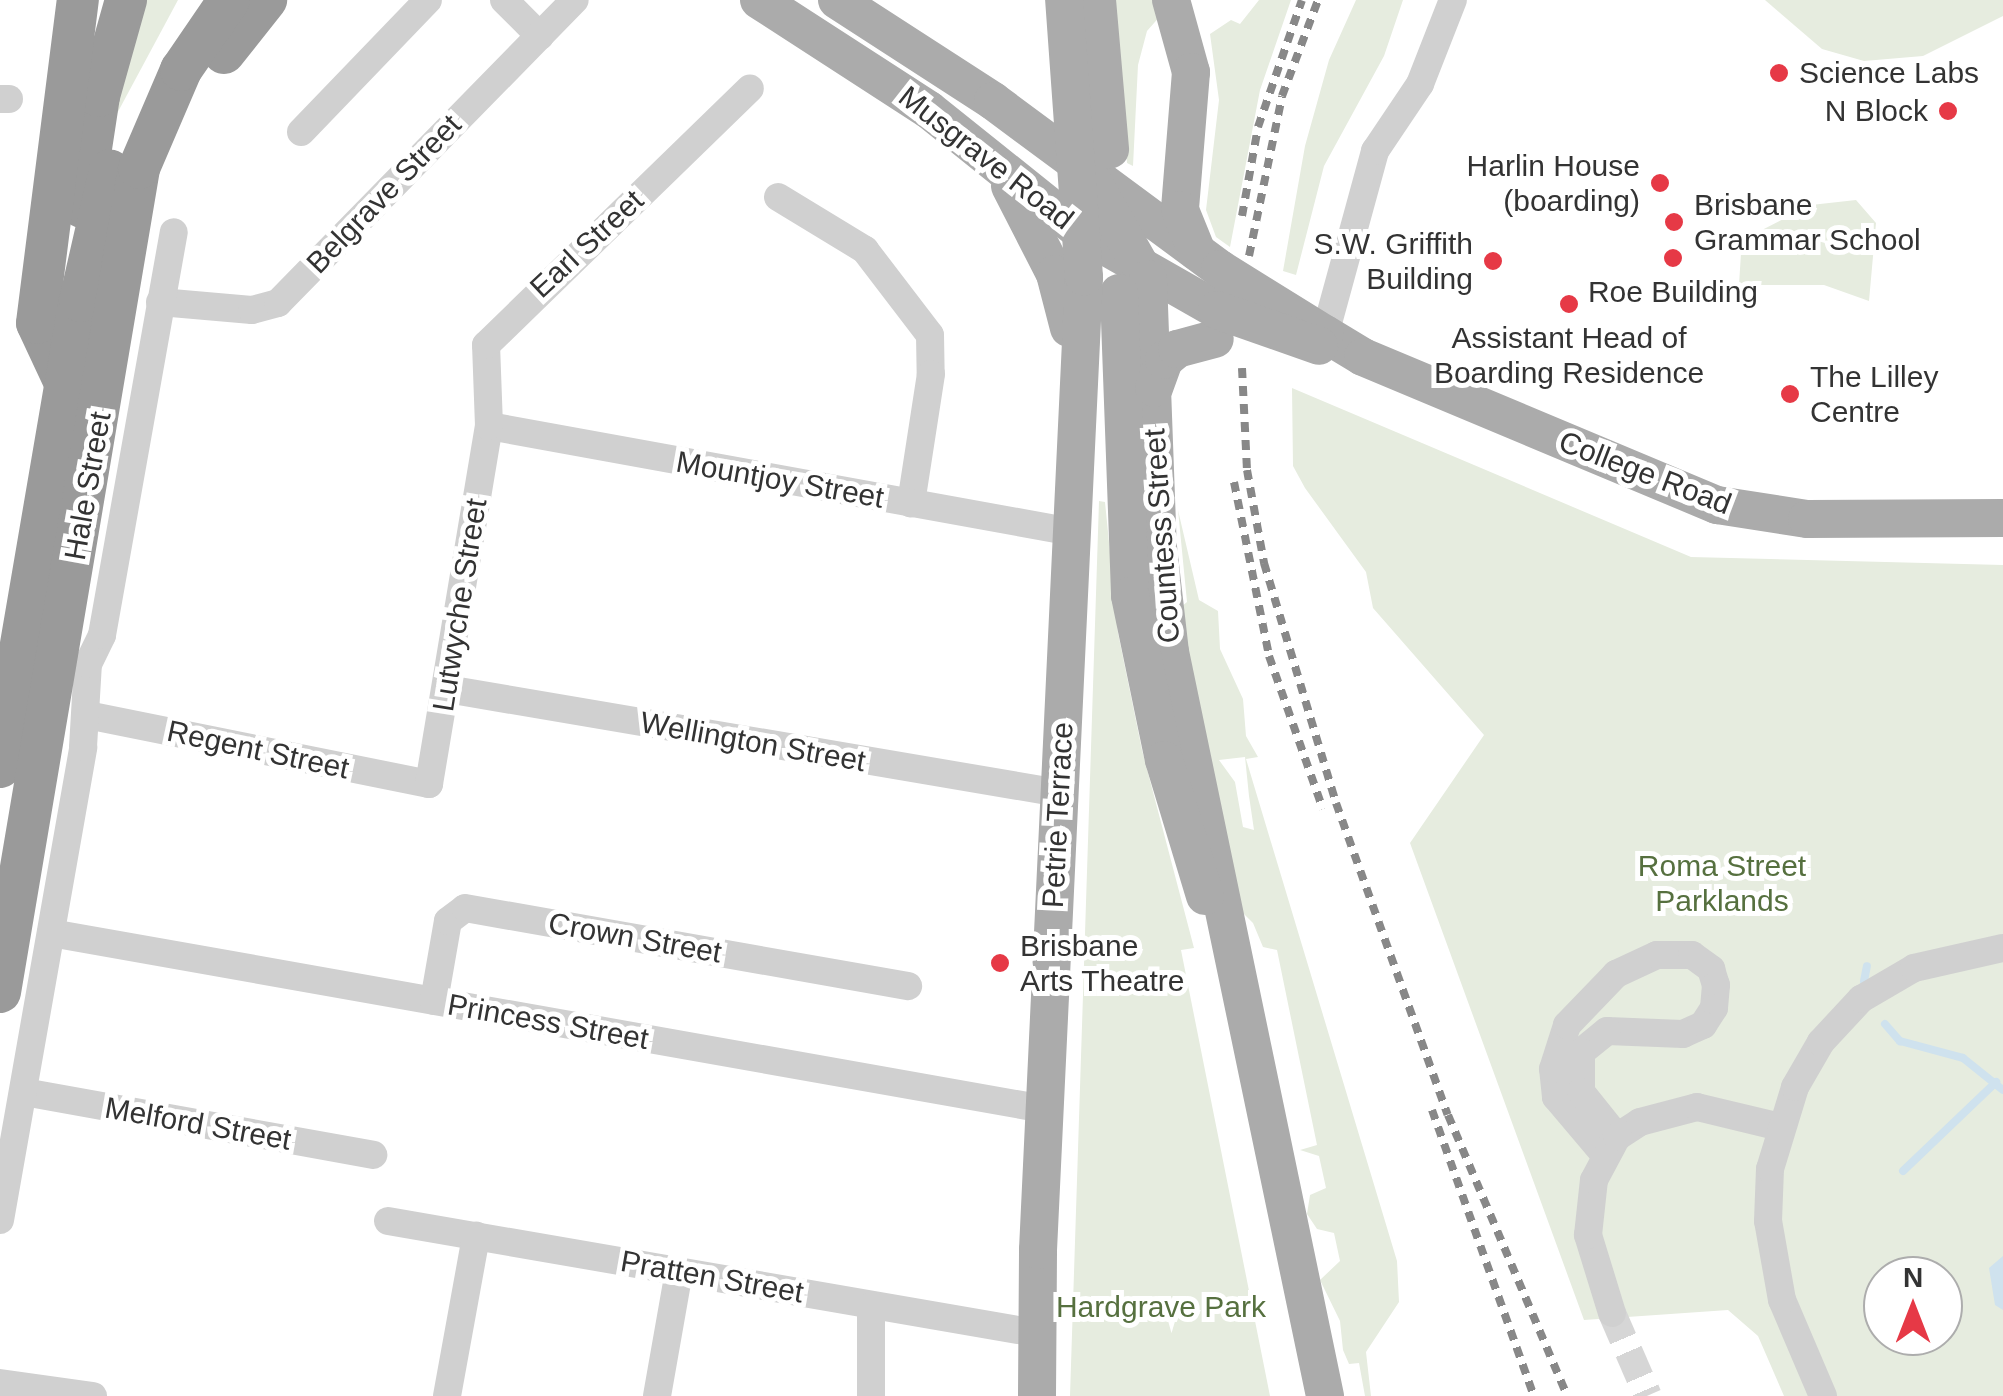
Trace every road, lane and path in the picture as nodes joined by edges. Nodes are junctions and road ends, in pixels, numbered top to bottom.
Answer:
1 (78, 0) edge
2 (126, 0) edge
3 (194, 0) edge
4 (229, 0) edge
5 (266, 0) edge
6 (428, 0) edge
7 (504, 0) edge
8 (576, 0) edge
9 (759, 0) edge
10 (836, 0) edge
11 (1064, 0) edge
12 (1096, 0) edge
13 (1171, 0) edge
14 (1453, 0) edge
15 (540, 36) junction
16 (750, 88) dead end
17 (300, 132) dead end
18 (1092, 162) junction
19 (998, 165) junction
20 (778, 197) dead end
21 (174, 232) dead end
22 (1084, 234) junction
23 (1208, 260) junction
24 (1133, 283) junction
25 (142, 292) junction
26 (80, 301) junction
27 (1216, 324) junction
28 (1338, 350) junction
29 (1078, 370) junction
30 (66, 384) junction
31 (1154, 391) junction
32 (489, 426) junction
33 (912, 504) junction
34 (2003, 518) edge
35 (1072, 532) junction
36 (73, 573) junction
37 (88, 664) junction
38 (447, 689) junction
39 (88, 715) junction
40 (0, 767) edge
41 (429, 784) joint
42 (1059, 793) junction
43 (51, 934) junction
44 (2003, 948) edge
45 (1234, 973) junction
46 (908, 986) dead end
47 (0, 992) edge
48 (434, 1001) junction
49 (24, 1092) junction
50 (1044, 1109) junction
51 (1780, 1127) junction
52 (1611, 1146) junction
53 (373, 1155) dead end
54 (0, 1220) edge
55 (388, 1220) dead end
56 (476, 1236) junction
57 (679, 1271) junction
58 (871, 1306) junction
59 (1612, 1313) tunnel mouth
60 (1036, 1333) junction
61 (0, 1383) edge
62 (93, 1396) edge
63 (447, 1396) edge
64 (658, 1396) edge
65 (871, 1396) edge
66 (1037, 1396) edge
67 (1325, 1396) edge
68 (1823, 1396) edge

1 - 30 highway
2 - 26 highway
3 - 26 highway, Hale Street
4 - 25 highway, Hale Street
5 - 25 highway
6 - 17 street
7 - 15 street
8 - 15 street, Belgrave Street
9 - 19 main road, Musgrave Road
10 - 18 main road, Musgrave Road
11 - 18 main road
12 - 18 main road
13 - 23 main road
14 - 28 street
15 - 25 street, Belgrave Street
16 - 32 street, Earl Street
18 - 22 main road, Petrie Terrace
18 - 23 main road, College Road
18 - 24 main road, Countess Street
19 - 22 main road, Musgrave Road
19 - 29 main road
20 - 33 street
21 - 25 street, Hale Street
22 - 24 main road, Musgrave Road
22 - 29 main road, Petrie Terrace
23 - 28 main road, College Road, bridge
24 - 27 main road, Musgrave Road
24 - 31 main road, Countess Street
24 - 45 main road, Countess Street
25 - 36 highway, Hale Street
25 - 37 street, Hale Street
26 - 30 highway, Hale Street
27 - 28 main road
27 - 31 main road
28 - 34 main road, College Road
29 - 35 main road, Petrie Terrace
30 - 40 highway, Hale Street
31 - 45 main road, Countess Street
32 - 33 street, Mountjoy Street
32 - 38 street, Lutwyche Street
33 - 35 street, Mountjoy Street
35 - 42 main road, Petrie Terrace
36 - 37 highway
36 - 47 highway, Hale Street
37 - 39 street, Hale Street
38 - 41 street, Lutwyche Street
38 - 42 street, Wellington Street
39 - 41 street, Regent Street
39 - 43 street, Hale Street
42 - 50 main road, Petrie Terrace
43 - 48 street, Princess Street
43 - 49 street, Hale Street
44 - 51 street
45 - 67 main road, Countess Street
46 - 48 street, Crown Street
48 - 50 street, Princess Street
49 - 53 street, Melford Street
49 - 54 street, Hale Street
50 - 60 main road, Petrie Terrace
51 - 52 street
51 - 68 street
52 - 52 street
52 - 59 street
55 - 56 street, Pratten Street
56 - 57 street, Pratten Street
56 - 63 street
57 - 58 street, Pratten Street
57 - 64 street
58 - 60 street, Pratten Street
58 - 65 street
60 - 66 main road, Petrie Terrace
61 - 62 street

